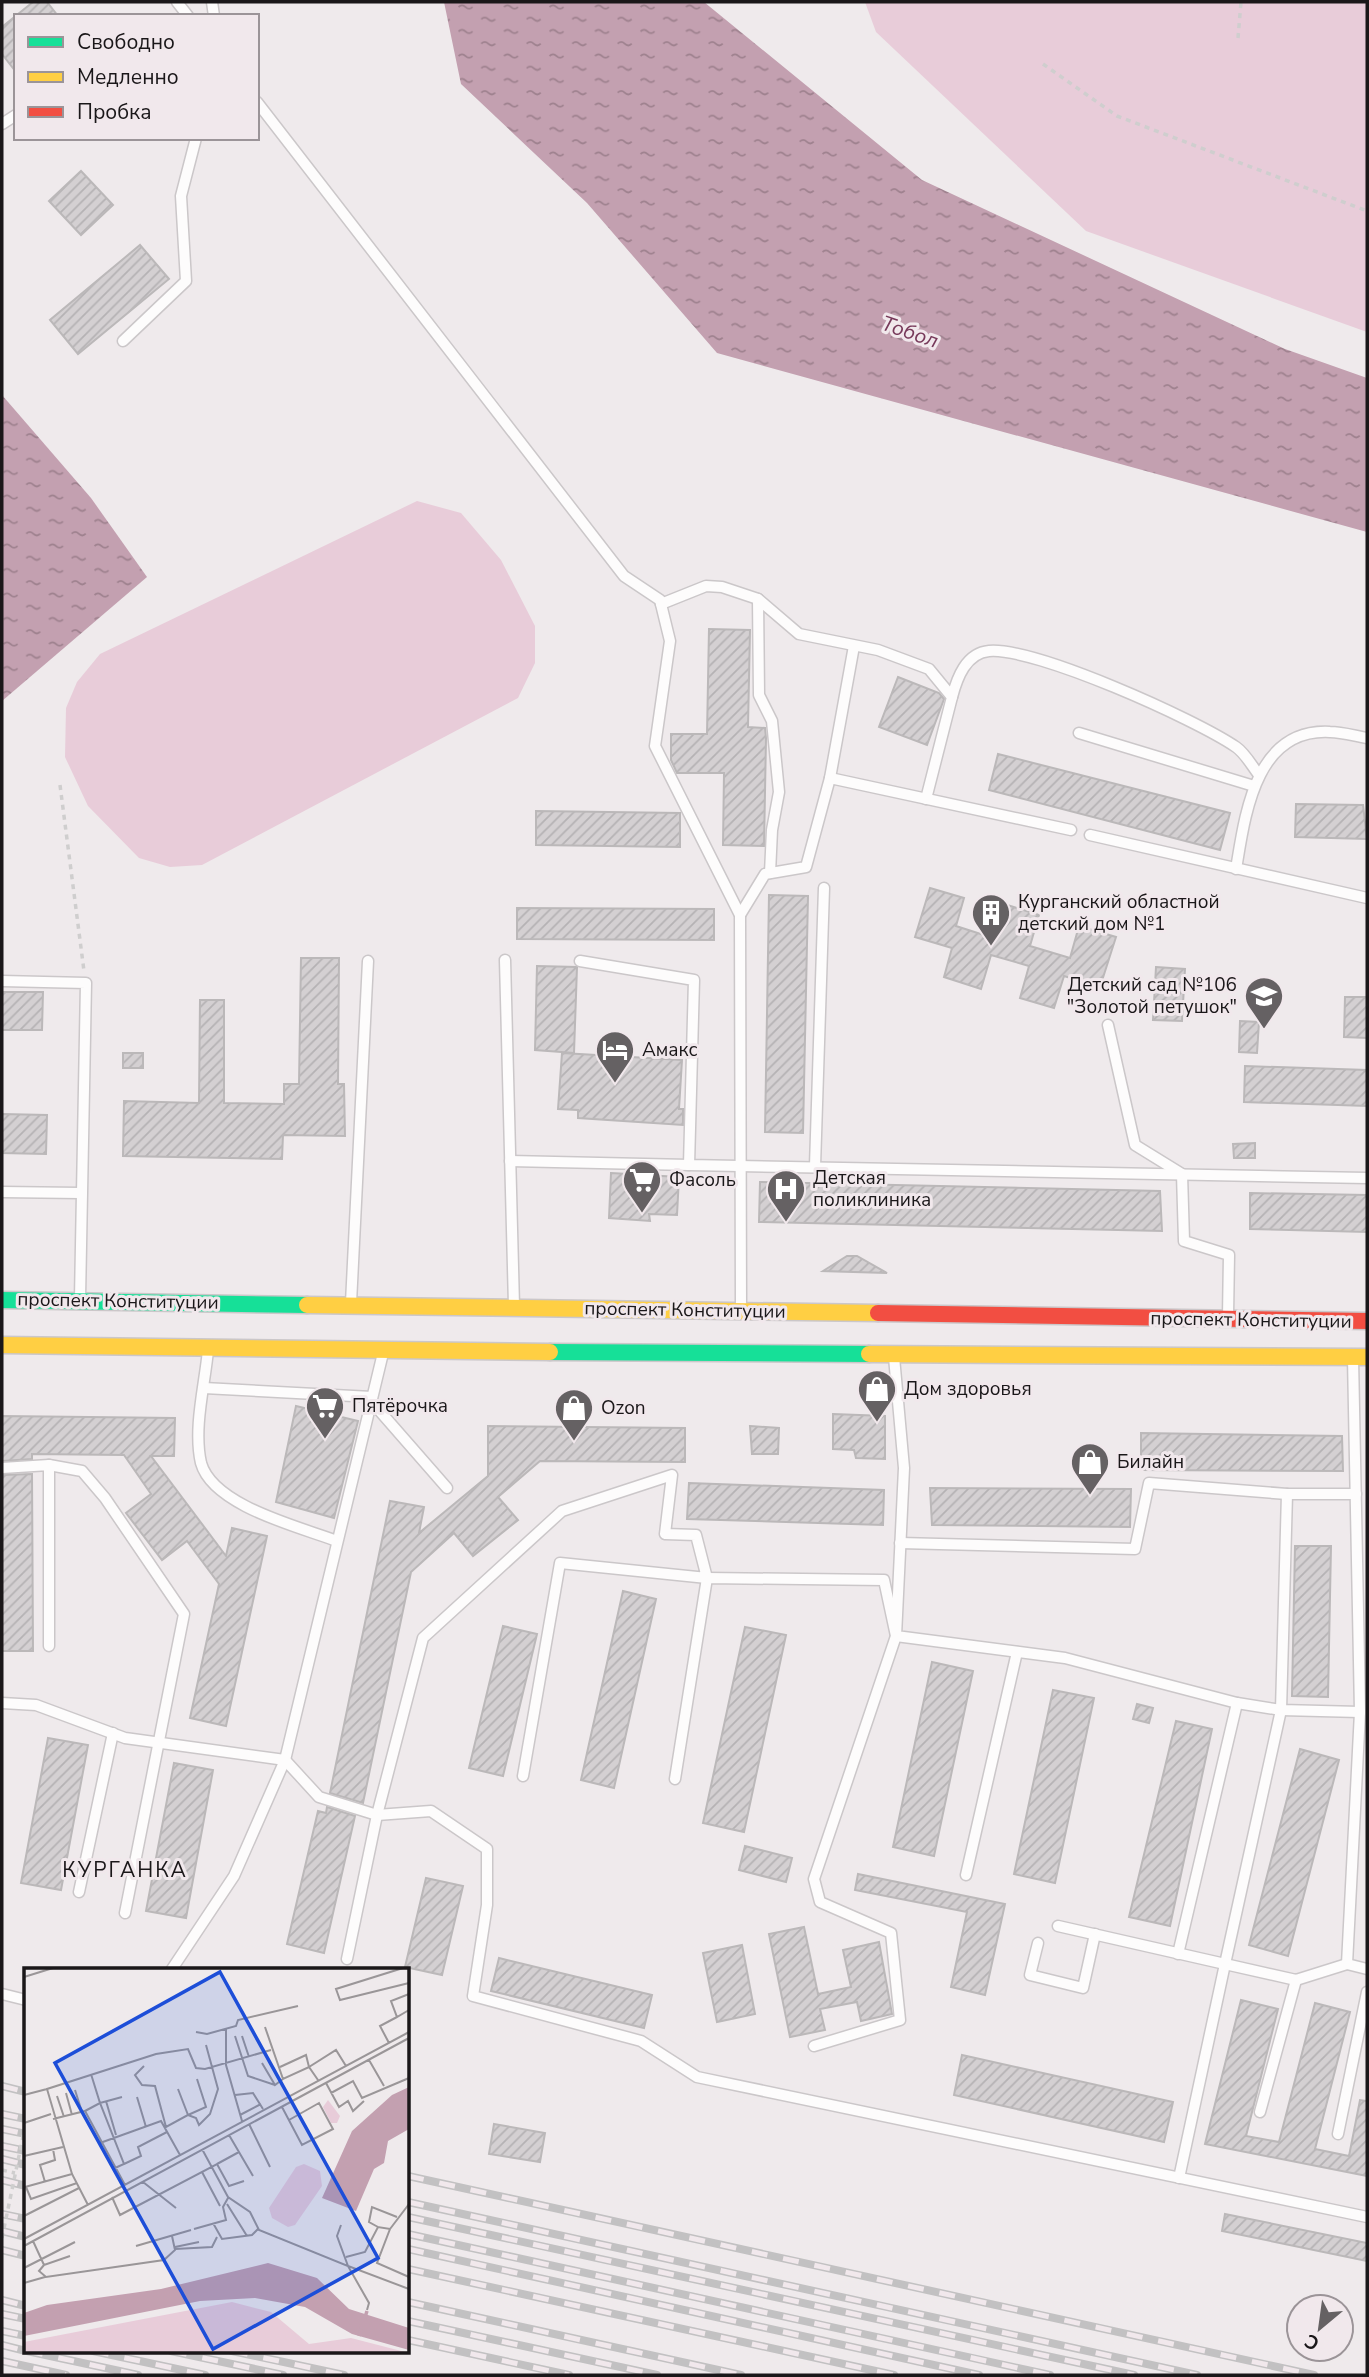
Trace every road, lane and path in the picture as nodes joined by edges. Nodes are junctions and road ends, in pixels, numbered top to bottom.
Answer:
1 (1241, 2) edge
2 (1238, 38) dead end
3 (1043, 64) dead end
4 (259, 105) edge
5 (195, 140) edge
6 (1367, 211) edge
7 (122, 341) dead end
8 (758, 599) junction
9 (661, 604) junction
10 (854, 646) junction
11 (951, 697) junction
12 (1079, 733) dead end
13 (1367, 738) edge
14 (1259, 775) junction
15 (830, 778) junction
16 (60, 785) dead end
17 (1254, 786) junction
18 (926, 799) junction
19 (1070, 830) dead end
20 (1090, 835) dead end
21 (1236, 869) junction
22 (770, 873) junction
23 (824, 888) dead end
24 (1367, 898) edge
25 (740, 915) junction
26 (505, 960) dead end
27 (368, 961) dead end
28 (580, 961) dead end
29 (2, 981) edge
30 (86, 983) junction
31 (1108, 1025) dead end
32 (510, 1161) junction
33 (741, 1164) junction
34 (689, 1165) junction
35 (815, 1166) junction
36 (1182, 1174) junction
37 (1367, 1178) edge
38 (2, 1192) edge
39 (80, 1193) junction
40 (2, 1300) edge
41 (80, 1302) junction
42 (351, 1304) junction
43 (384, 1305) junction
44 (514, 1307) junction
45 (741, 1311) junction
46 (1367, 1321) edge
47 (703, 1331) junction
48 (1228, 1338) junction
49 (2, 1345) edge
50 (209, 1349) junction
51 (383, 1351) junction
52 (894, 1353) junction
53 (1360, 1357) edge
54 (204, 1388) junction
55 (372, 1399) junction
56 (49, 1465) junction
57 (2, 1468) edge
58 (447, 1488) dead end
59 (1287, 1494) junction
60 (1356, 1494) junction
61 (337, 1541) junction
62 (900, 1543) junction
63 (707, 1578) junction
64 (896, 1636) junction
65 (49, 1646) dead end
66 (1017, 1652) junction
67 (2, 1703) edge
68 (1237, 1703) junction
69 (1282, 1710) junction
70 (1360, 1712) junction
71 (113, 1733) junction
72 (158, 1742) junction
73 (285, 1760) junction
74 (523, 1776) dead end
75 (675, 1779) dead end
76 (377, 1815) junction
77 (966, 1875) dead end
78 (79, 1892) dead end
79 (125, 1913) dead end
80 (1058, 1926) dead end
81 (1095, 1934) junction
82 (1038, 1943) dead end
83 (1178, 1954) junction
84 (346, 1959) dead end
85 (1225, 1964) junction
86 (1347, 1964) junction
87 (173, 1968) edge
88 (1367, 1969) edge
89 (1296, 1980) junction
90 (1367, 1992) edge
91 (2, 1994) edge
92 (24, 2000) edge
93 (814, 2046) dead end
94 (1260, 2112) dead end
95 (24, 2131) edge
96 (1338, 2134) dead end
97 (2, 2170) edge
98 (15, 2173) junction
99 (1179, 2178) junction
100 (1367, 2217) edge
101 (2, 2238) edge

1 - 2 path
3 - 6 path
4 - 9 lane
5 - 7 lane
8 - 9 lane
8 - 10 lane
8 - 22 lane
9 - 25 lane
10 - 11 lane
10 - 15 lane
11 - 14 lane
11 - 18 lane
12 - 17 lane
13 - 14 lane
14 - 17 lane
15 - 18 lane
15 - 22 lane
16 - 30 path
17 - 21 lane
18 - 19 lane
20 - 21 lane
21 - 24 lane
22 - 25 lane
23 - 35 lane
25 - 33 lane
26 - 32 lane
27 - 42 lane
28 - 34 lane
29 - 30 lane
30 - 39 lane
31 - 36 lane
32 - 34 lane
32 - 44 lane
33 - 34 lane
33 - 35 lane
33 - 45 lane
35 - 36 lane
36 - 37 lane
36 - 48 lane
38 - 39 lane
39 - 41 lane
40 - 41 main road, проспект Конституции
41 - 42 main road, проспект Конституции
42 - 43 main road, проспект Конституции
43 - 44 main road, проспект Конституции
43 - 51 main road
44 - 47 main road, проспект Конституции
45 - 47 main road, проспект Конституции
45 - 48 main road, проспект Конституции
46 - 48 main road, проспект Конституции
47 - 51 main road, проспект Конституции
47 - 52 main road, проспект Конституции
48 - 52 main road, проспект Конституции
48 - 53 main road, проспект Конституции
49 - 50 main road, проспект Конституции
50 - 51 main road, проспект Конституции
50 - 54 lane
51 - 55 lane
52 - 62 lane
53 - 60 lane
54 - 55 lane
54 - 61 lane
55 - 58 lane
55 - 61 lane
56 - 57 lane
56 - 65 lane
56 - 72 lane
59 - 60 lane
59 - 62 lane
59 - 69 lane
60 - 70 lane
61 - 73 lane
62 - 64 lane
63 - 64 lane
63 - 74 lane
63 - 75 lane
63 - 76 lane
64 - 66 lane
64 - 93 lane
66 - 68 lane
66 - 77 lane
67 - 71 lane
68 - 69 lane
68 - 83 lane
69 - 70 lane
69 - 85 lane
70 - 86 lane
71 - 72 lane
71 - 78 lane
72 - 73 lane
72 - 79 lane
73 - 76 lane
73 - 87 lane
76 - 84 lane
76 - 99 lane
80 - 81 lane
81 - 82 lane
81 - 83 lane
83 - 85 lane
85 - 89 lane
85 - 99 lane
86 - 88 lane
86 - 89 lane
89 - 94 lane
90 - 96 lane
91 - 92 lane
95 - 98 path, bridge
97 - 98 path
98 - 101 path, bridge
99 - 100 lane

